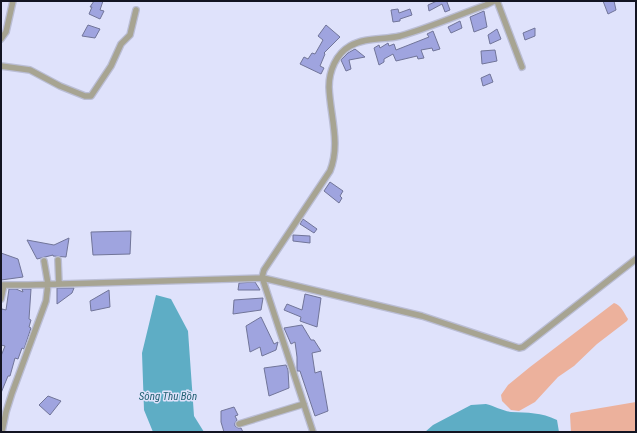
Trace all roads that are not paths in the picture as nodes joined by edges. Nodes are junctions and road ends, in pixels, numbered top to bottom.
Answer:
1 (13, 1) edge
2 (496, 1) edge
3 (136, 10) dead end
4 (1, 39) edge
5 (1, 66) edge
6 (522, 67) dead end
7 (636, 259) edge
8 (58, 260) dead end
9 (44, 261) dead end
10 (262, 278) junction
11 (48, 284) junction
12 (59, 284) junction
13 (2, 285) edge
14 (1, 300) edge
15 (304, 404) junction
16 (3, 411) edge
17 (239, 424) dead end
18 (2, 432) edge
19 (313, 432) edge

1 - 4 street
2 - 6 street
2 - 10 street
3 - 5 street
7 - 10 street
8 - 12 street
9 - 11 street
10 - 12 street
10 - 15 street
11 - 12 street
11 - 13 street
11 - 16 street
13 - 14 street
15 - 17 street
15 - 19 street
16 - 18 street

